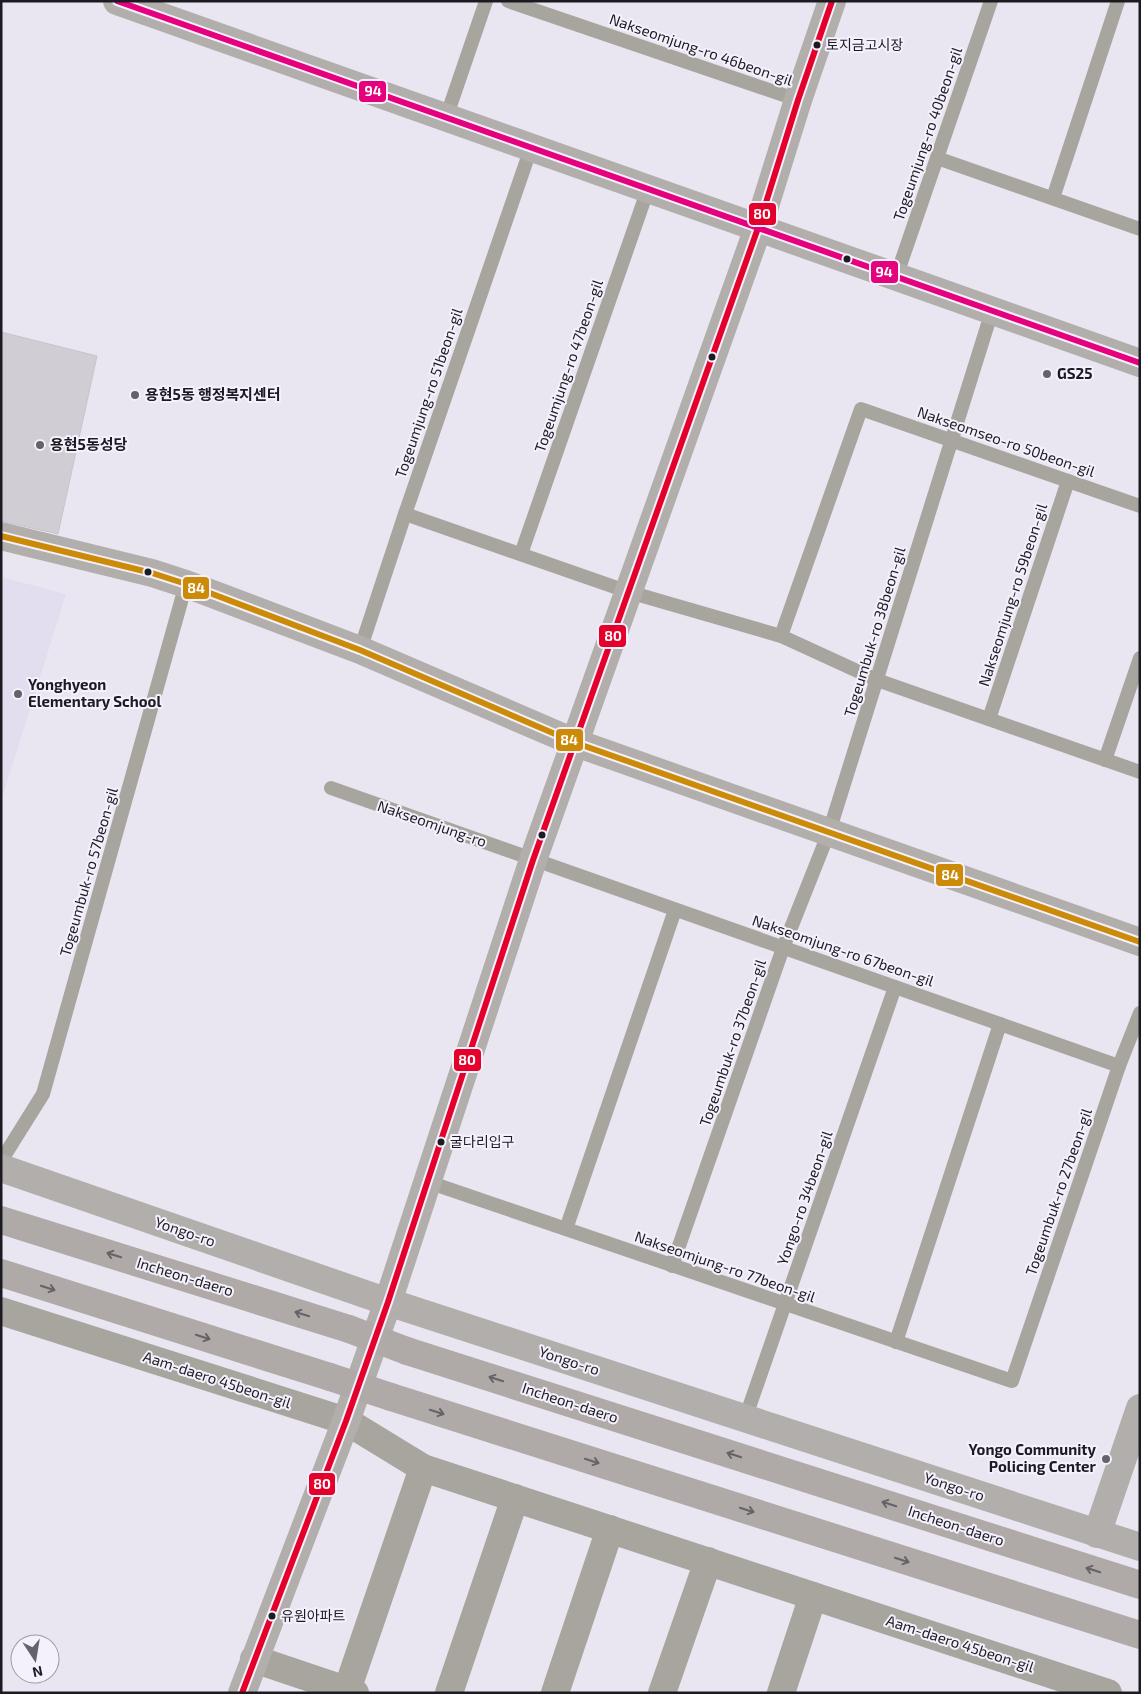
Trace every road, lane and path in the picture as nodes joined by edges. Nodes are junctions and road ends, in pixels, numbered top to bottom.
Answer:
1 (117, 1) edge
2 (486, 1) edge
3 (508, 1) edge
4 (832, 1) edge
5 (991, 1) edge
6 (1118, 1) edge
7 (798, 100) junction
8 (446, 118) junction
9 (531, 148) junction
10 (937, 158) junction
11 (648, 189) junction
12 (1053, 198) junction
13 (758, 228) junction
14 (1140, 228) edge
15 (896, 277) junction
16 (992, 311) junction
17 (1140, 363) edge
18 (951, 441) junction
19 (1068, 481) junction
20 (1140, 506) edge
21 (405, 514) junction
22 (1, 536) edge
23 (521, 554) junction
24 (186, 584) junction
25 (629, 592) junction
26 (781, 636) junction
27 (360, 650) junction
28 (1140, 658) edge
29 (877, 680) junction
30 (989, 719) junction
31 (576, 743) junction
32 (1105, 760) junction
33 (1140, 772) edge
34 (331, 788) dead end
35 (829, 832) junction
36 (533, 860) junction
37 (675, 910) junction
38 (1140, 942) edge
39 (783, 948) junction
40 (895, 987) junction
41 (1140, 1013) edge
42 (1000, 1024) junction
43 (1119, 1066) junction
44 (1, 1161) edge
45 (1, 1168) edge
46 (428, 1182) junction
47 (1, 1220) edge
48 (566, 1229) junction
49 (672, 1266) junction
50 (1, 1273) edge
51 (388, 1302) junction
52 (786, 1304) junction
53 (1, 1311) edge
54 (896, 1342) junction
55 (1012, 1381) joint
56 (1140, 1408) edge
57 (745, 1419) junction
58 (346, 1421) junction
59 (423, 1468) junction
60 (515, 1498) junction
61 (610, 1529) junction
62 (1096, 1534) junction
63 (1140, 1547) edge
64 (708, 1561) junction
65 (1140, 1585) edge
66 (813, 1596) junction
67 (1140, 1635) edge
68 (254, 1659) junction
69 (1044, 1683) edge
70 (349, 1692) edge
71 (242, 1693) edge
72 (449, 1693) edge
73 (556, 1693) edge
74 (662, 1693) edge
75 (781, 1693) edge
76 (1108, 1693) edge

1 - 8 street
2 - 8 lane
3 - 7 lane, Nakseomjung-ro 46beon-gil
4 - 7 street
5 - 10 lane, Togeumjung-ro 40beon-gil
6 - 12 lane
7 - 13 street
8 - 9 street
9 - 11 street
9 - 21 lane, Togeumjung-ro 51beon-gil
10 - 12 lane
10 - 15 lane, Togeumjung-ro 40beon-gil
11 - 13 street
11 - 23 lane, Togeumjung-ro 47beon-gil
12 - 14 lane
13 - 15 street
13 - 25 street
15 - 16 street
16 - 17 street
16 - 18 lane, Togeumbuk-ro 38beon-gil
18 - 19 lane, Nakseomseo-ro 50beon-gil
18 - 26 lane, Nakseomseo-ro 50beon-gil
18 - 29 lane, Togeumbuk-ro 38beon-gil
19 - 20 lane, Nakseomseo-ro 50beon-gil
19 - 30 lane, Nakseomjung-ro 59beon-gil
21 - 23 lane
21 - 27 lane, Togeumjung-ro 51beon-gil
22 - 24 street
23 - 25 lane
24 - 27 street
24 - 44 lane, Togeumbuk-ro 57beon-gil
25 - 26 lane
25 - 31 street
26 - 29 lane
27 - 31 street
28 - 32 lane
29 - 30 lane
29 - 35 lane, Togeumbuk-ro 38beon-gil
30 - 32 lane
31 - 35 street
31 - 36 street
32 - 33 lane
34 - 36 lane, Nakseomjung-ro
35 - 38 street
35 - 39 lane, Togeumbuk-ro 37beon-gil
36 - 37 lane, Nakseomjung-ro 67beon-gil
36 - 46 street
37 - 39 lane, Nakseomjung-ro 67beon-gil
37 - 48 lane
39 - 40 lane, Nakseomjung-ro 67beon-gil
39 - 49 lane, Togeumbuk-ro 37beon-gil
40 - 42 lane, Nakseomjung-ro 67beon-gil
40 - 52 lane, Yongo-ro 34beon-gil
41 - 43 lane, Togeumbuk-ro 27beon-gil
42 - 43 lane, Nakseomjung-ro 67beon-gil
42 - 54 lane
43 - 55 lane, Togeumbuk-ro 27beon-gil
45 - 51 street, Yongo-ro
46 - 48 lane, Nakseomjung-ro 77beon-gil
46 - 51 street
65 -> 47 highway, Incheon-daero, bridge
48 - 49 lane, Nakseomjung-ro 77beon-gil
49 - 52 lane, Nakseomjung-ro 77beon-gil
50 -> 67 highway, bridge
51 - 57 street, Yongo-ro
51 - 58 street
52 - 54 lane, Nakseomjung-ro 77beon-gil
52 - 57 lane, Yongo-ro 34beon-gil
53 - 58 street, Aam-daero 45beon-gil
54 - 55 lane, Nakseomjung-ro 77beon-gil
56 - 62 street
57 - 62 street, Yongo-ro
58 - 59 street, Aam-daero 45beon-gil
58 - 68 street
59 - 60 street, Aam-daero 45beon-gil
59 - 70 street
60 - 61 street, Aam-daero 45beon-gil
60 - 72 street
61 - 64 street, Aam-daero 45beon-gil
61 - 73 street
62 - 63 street, Yongo-ro
64 - 66 street, Aam-daero 45beon-gil
64 - 74 street
66 - 69 street, Aam-daero 45beon-gil
66 - 75 street
68 - 70 street
68 - 71 street
69 - 76 street, Aam-daero 45beon-gil

